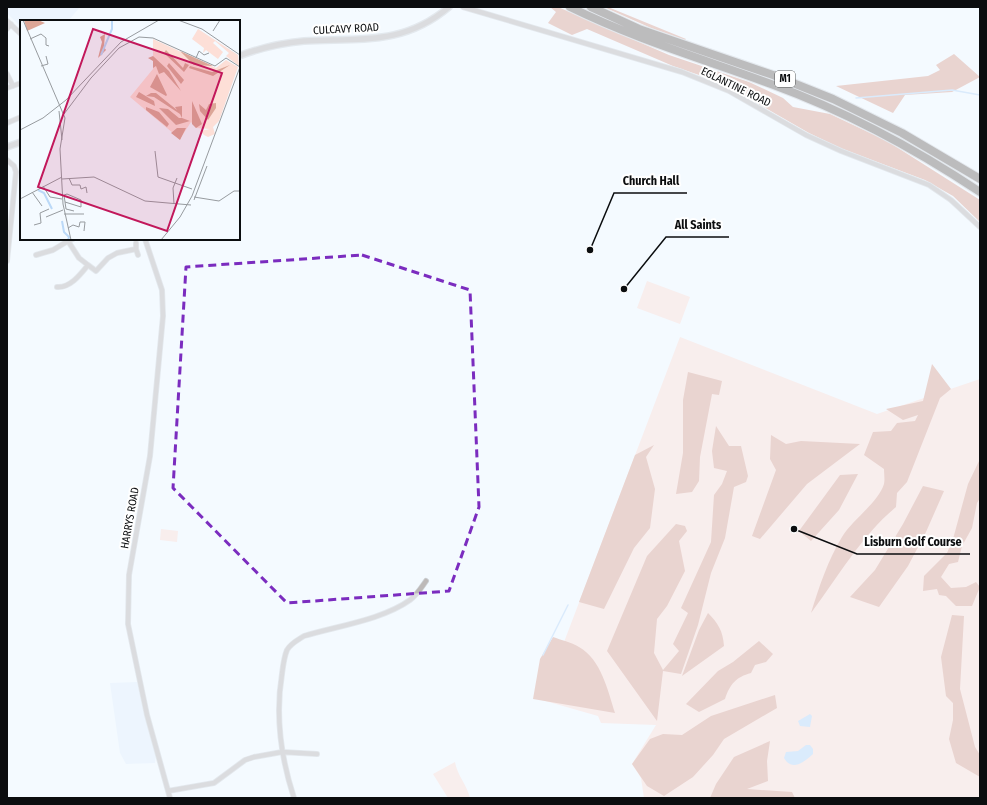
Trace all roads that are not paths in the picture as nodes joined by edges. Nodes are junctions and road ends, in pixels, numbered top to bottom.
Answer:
1 (449, 7) edge
2 (463, 7) edge
3 (570, 7) edge
4 (591, 7) edge
5 (9, 23) edge
6 (7, 29) edge
7 (20, 33) edge
8 (240, 56) edge
9 (7, 74) edge
10 (20, 83) edge
11 (13, 86) junction
12 (7, 88) edge
13 (20, 117) edge
14 (7, 123) edge
15 (20, 142) edge
16 (7, 147) edge
17 (7, 160) edge
18 (980, 179) edge
19 (980, 192) edge
20 (980, 227) edge
21 (71, 240) edge
22 (145, 240) edge
23 (136, 243) dead end
24 (136, 249) junction
25 (36, 255) dead end
26 (138, 255) dead end
27 (7, 261) edge
28 (88, 266) junction
29 (57, 287) dead end
30 (426, 581) dead end
31 (282, 752) junction
32 (317, 754) dead end
33 (168, 791) junction
34 (170, 798) edge
35 (294, 798) edge

1 - 8 street, CULCAVY ROAD
2 - 20 street, EGLANTINE ROAD
3 - 19 highway, M1
4 - 18 highway, M1
5 - 6 street
5 - 7 street
9 - 11 street
10 - 11 street
11 - 12 street
13 - 14 street
15 - 16 street
17 - 27 street
21 - 25 street
21 - 28 street
22 - 33 street, HARRYS ROAD
23 - 24 street
24 - 26 street
24 - 28 street
28 - 29 street
30 - 31 street
31 - 32 street
31 - 33 street
31 - 35 street
33 - 34 street, HARRYS ROAD

